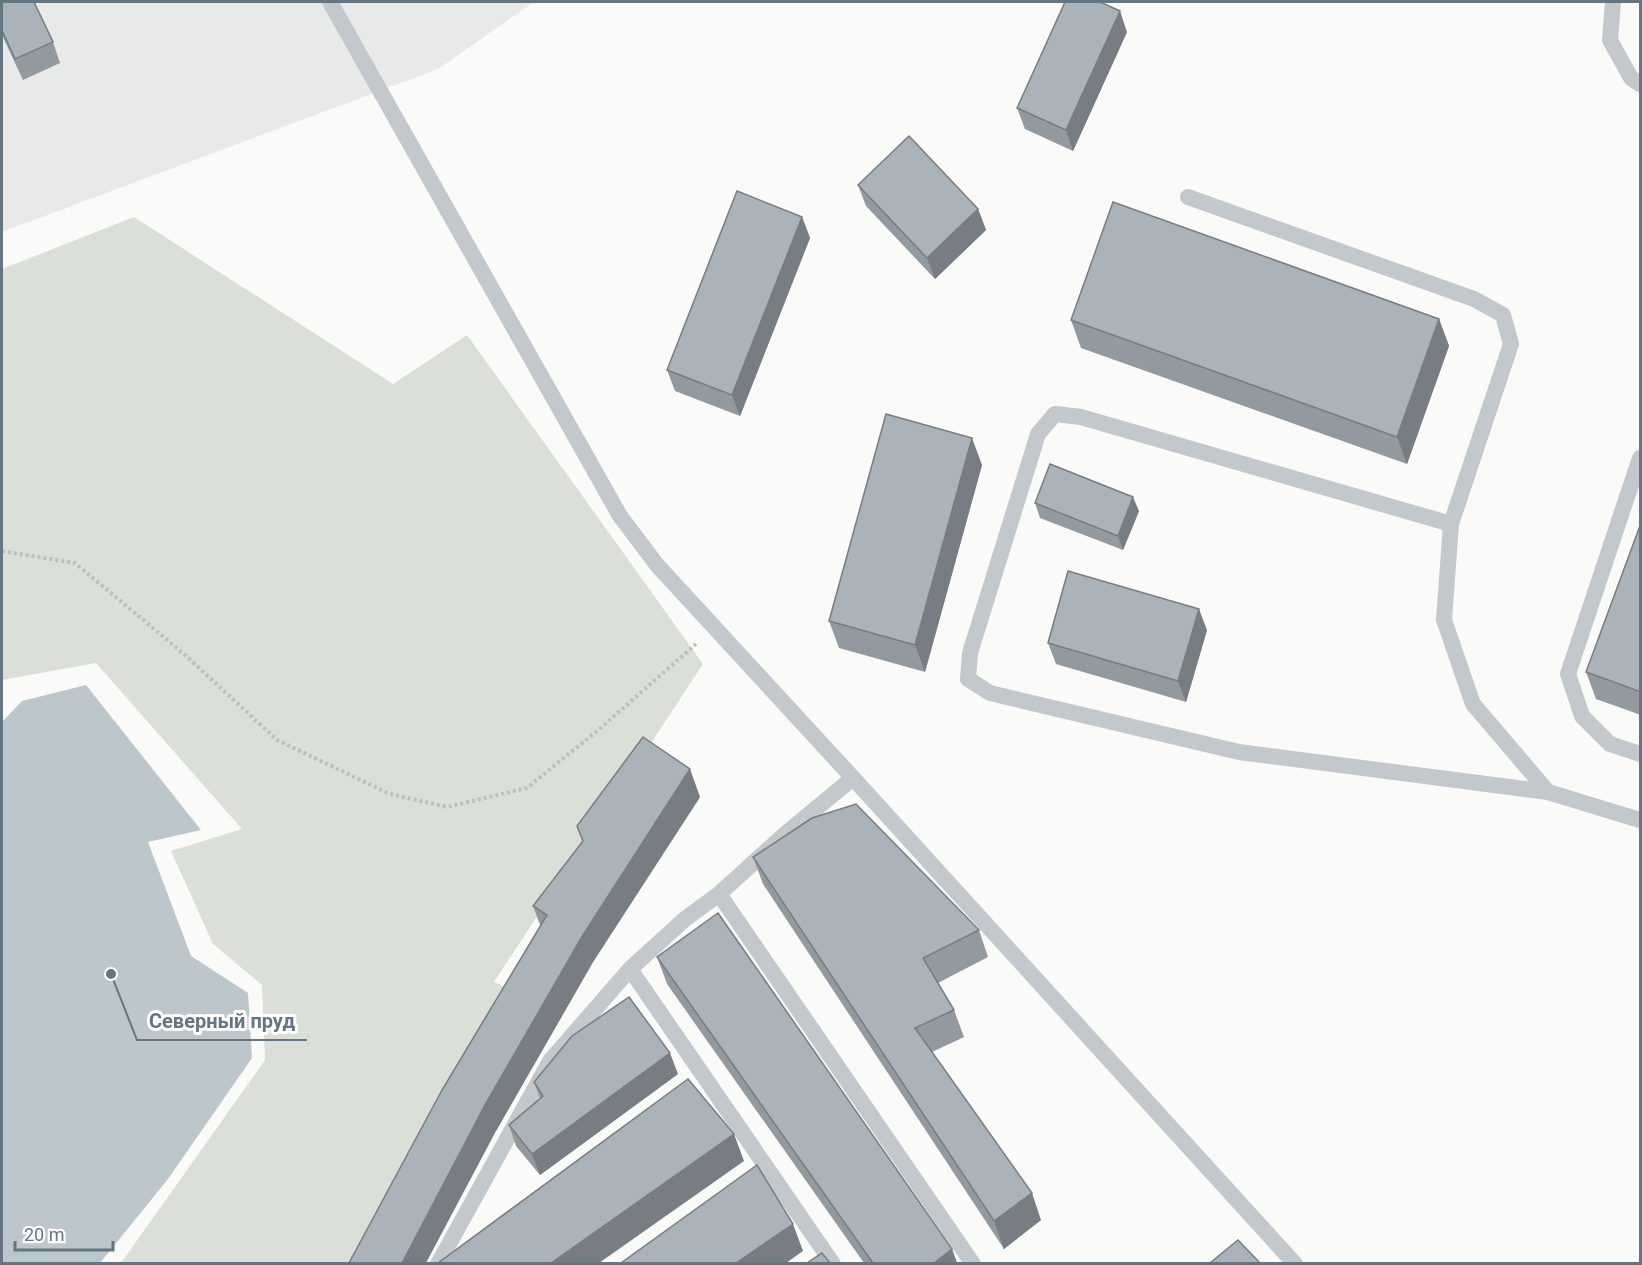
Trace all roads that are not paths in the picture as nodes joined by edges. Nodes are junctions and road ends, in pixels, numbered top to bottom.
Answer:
1 (330, 2) edge
2 (1613, 2) edge
3 (1641, 84) edge
4 (1188, 197) dead end
5 (1641, 459) edge
6 (1451, 524) junction
7 (1641, 754) edge
8 (853, 778) junction
9 (1548, 792) junction
10 (1641, 820) edge
11 (719, 894) junction
12 (630, 969) junction
13 (462, 1249) edge
14 (827, 1261) edge
15 (438, 1263) edge
16 (443, 1263) edge
17 (973, 1263) edge
18 (1295, 1263) edge

1 - 8 lane
2 - 3 lane
4 - 6 lane
5 - 7 lane
6 - 9 lane
6 - 9 lane
8 - 11 lane
8 - 18 lane
9 - 10 lane
11 - 12 lane
11 - 17 lane
12 - 14 lane
12 - 15 lane
13 - 16 lane

